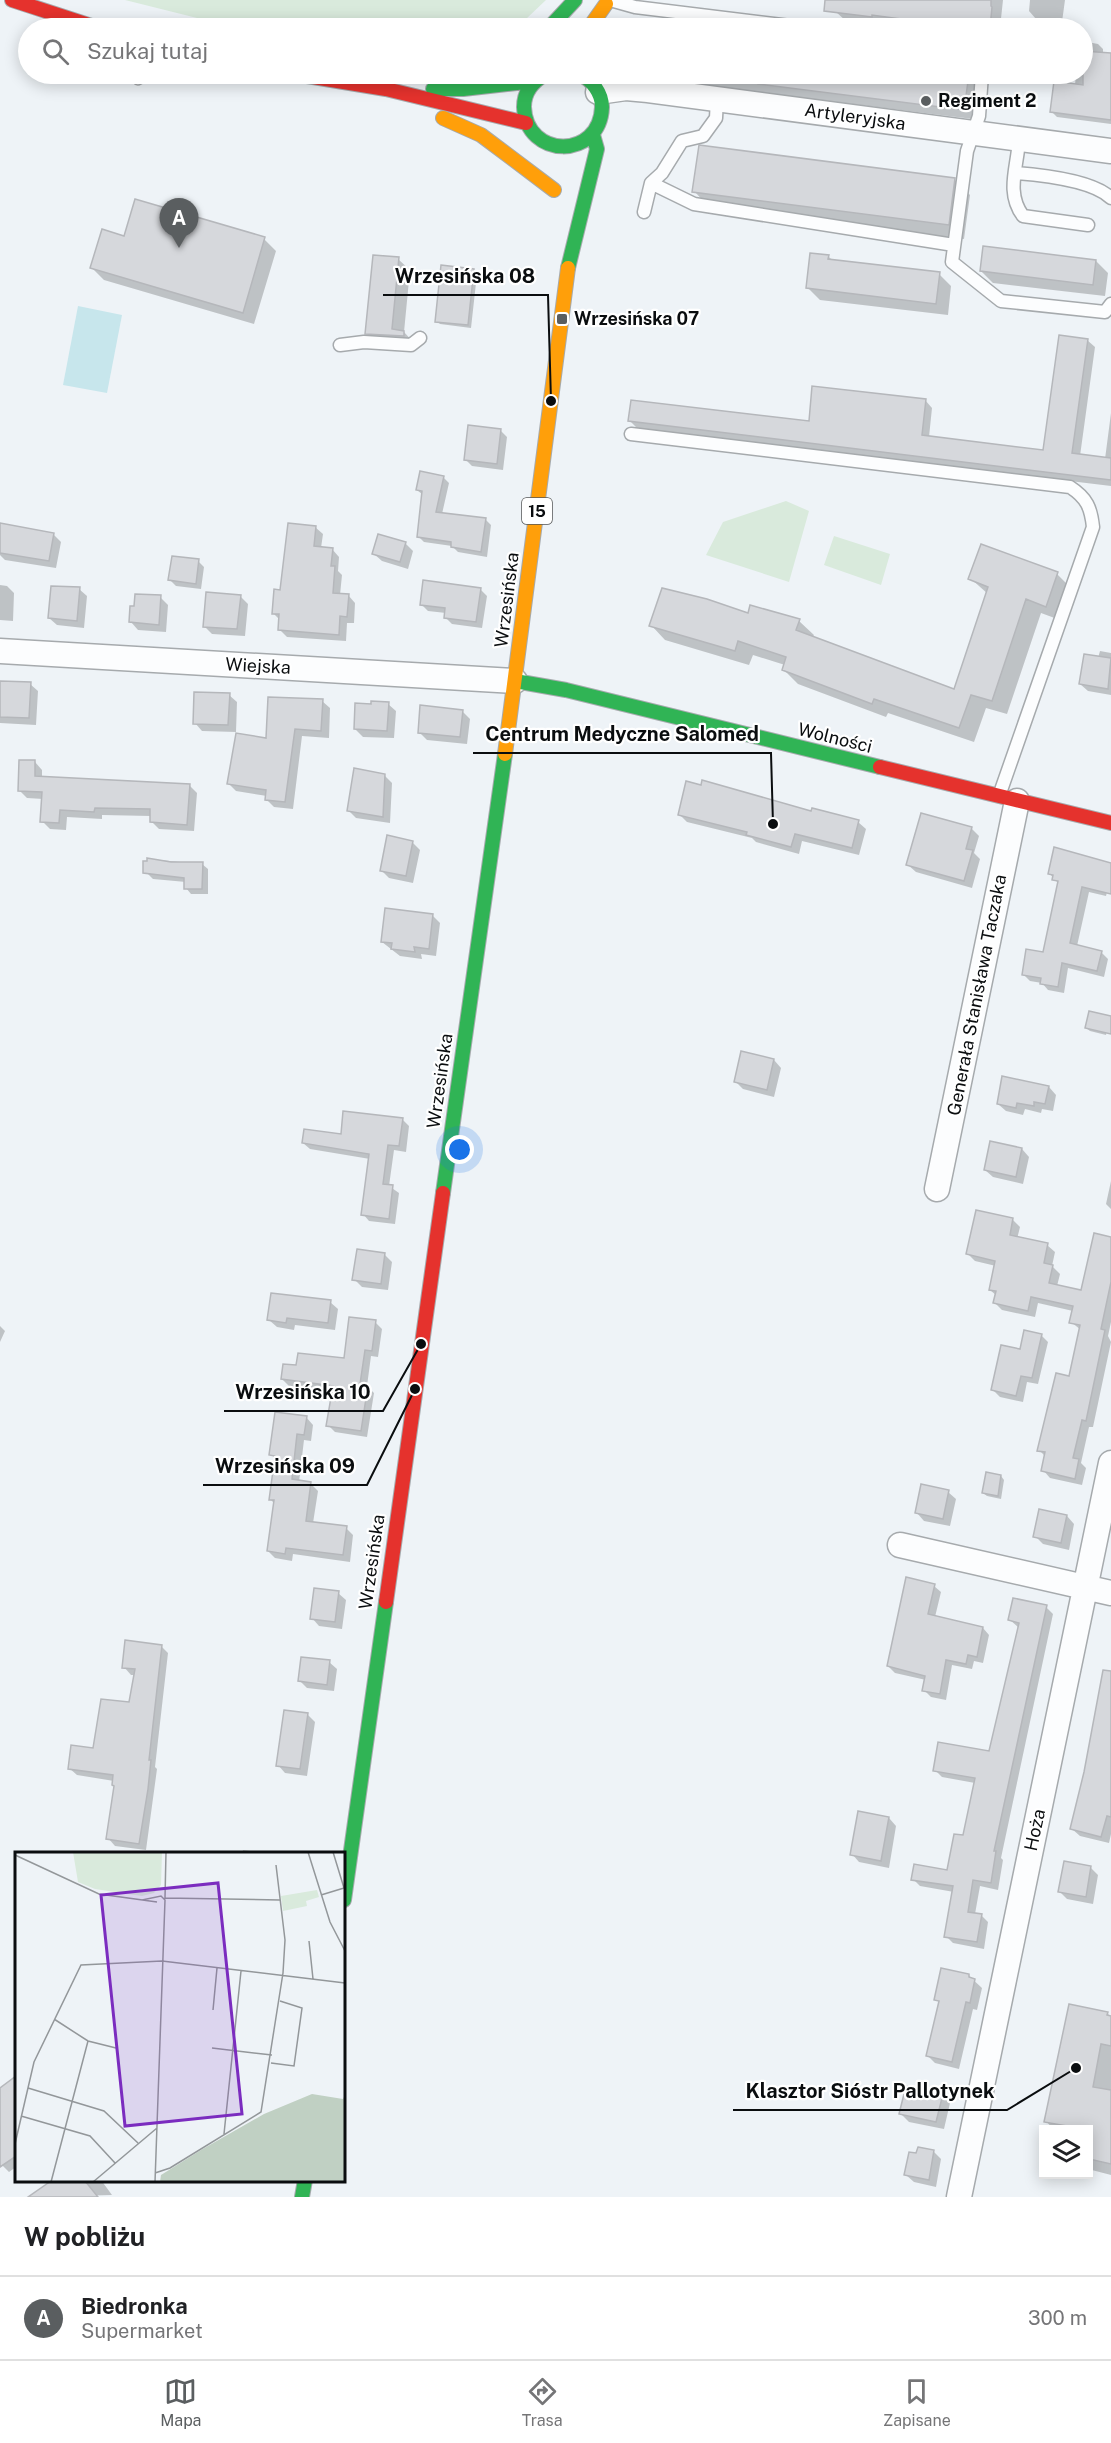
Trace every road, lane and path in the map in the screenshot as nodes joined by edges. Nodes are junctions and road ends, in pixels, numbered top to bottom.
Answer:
1 (12, 0) edge
2 (575, 0) edge
3 (607, 1) edge
4 (669, 5) edge
5 (67, 18) edge
6 (558, 18) edge
7 (596, 18) edge
8 (609, 18) edge
9 (747, 18) edge
10 (356, 84) edge
11 (418, 84) edge
12 (494, 84) edge
13 (535, 84) edge
14 (600, 84) edge
15 (605, 84) edge
16 (982, 84) edge
17 (386, 89) junction
18 (717, 99) junction
19 (526, 123) junction
20 (975, 133) junction
21 (593, 135) junction
22 (535, 136) junction
23 (1019, 139) junction
24 (1111, 151) edge
25 (1015, 173) junction
26 (651, 183) junction
27 (554, 190) junction
28 (1111, 198) edge
29 (557, 207) dead end
30 (644, 212) dead end
31 (1088, 225) dead end
32 (563, 236) dead end
33 (954, 245) junction
34 (568, 267) junction
35 (1111, 304) edge
36 (420, 338) dead end
37 (340, 345) dead end
38 (631, 434) dead end
39 (0, 651) edge
40 (515, 681) junction
41 (1008, 799) junction
42 (1111, 823) edge
43 (937, 1189) dead end
44 (1111, 1463) edge
45 (900, 1545) dead end
46 (1084, 1587) junction
47 (1111, 1593) edge
48 (345, 1893) edge
49 (305, 2182) edge
50 (302, 2197) edge
51 (959, 2197) edge

1 - 5 main road
2 - 6 main road
3 - 4 lane
3 - 7 main road
3 - 8 main road
4 - 9 lane
10 - 17 main road
11 - 17 main road
12 - 17 main road
13 - 19 main road
14 - 21 main road, 15
15 - 18 street, Artyleryjska
16 - 20 lane
17 - 19 main road
17 - 27 main road
18 - 20 street, Artyleryjska
18 - 26 lane
19 - 22 main road
20 - 23 street, Artyleryjska
20 - 33 lane
21 - 22 main road
21 - 34 main road, Wrzesińska / 15
22 - 27 main road
23 - 24 street, Artyleryjska
23 - 25 lane
25 - 28 lane
25 - 31 lane
26 - 30 lane
26 - 33 lane
27 - 29 main road
32 - 34 main road, Wrzesińska / 15
33 - 35 lane
34 - 40 main road, Wrzesińska / 15
36 - 37 lane
38 - 41 lane
39 - 40 street, Wiejska
40 - 41 main road, Wolności
40 - 48 main road, Wrzesińska / 15
41 - 42 main road, Wolności
41 - 43 street, Generała Stanisława Taczaka
44 - 46 street, Hoża
45 - 46 street
46 - 47 street
46 - 51 street, Hoża
49 - 50 main road

